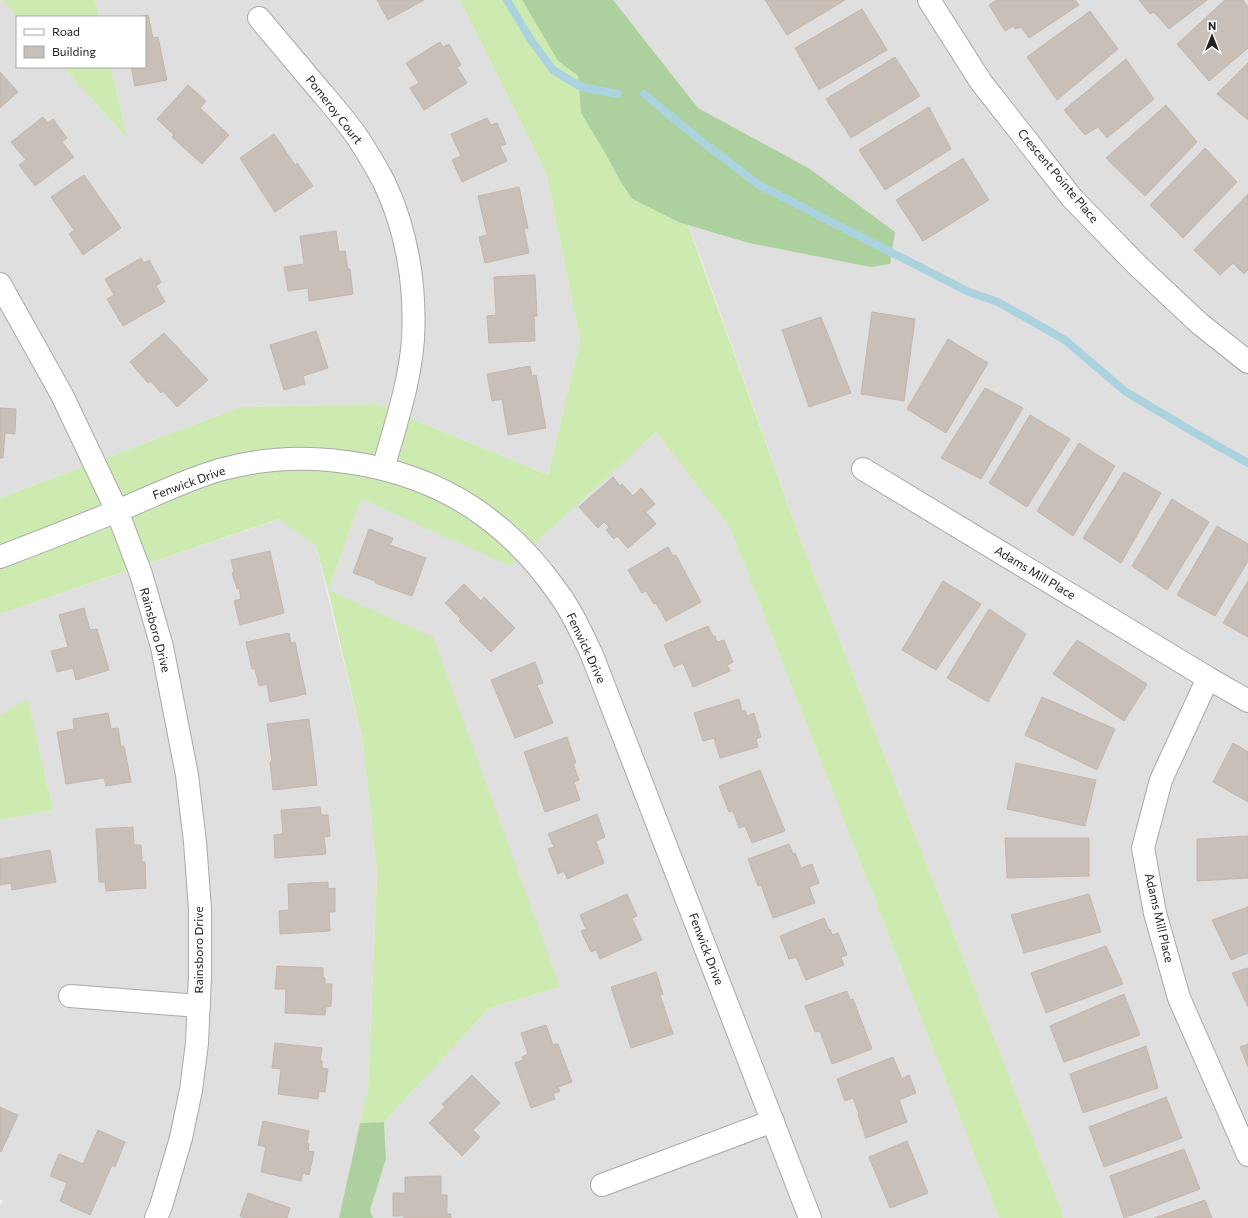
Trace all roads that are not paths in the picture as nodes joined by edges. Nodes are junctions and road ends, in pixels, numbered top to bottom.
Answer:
1 (929, 0) edge
2 (259, 18) dead end
3 (0, 284) edge
4 (1248, 362) edge
5 (383, 469) junction
6 (863, 469) dead end
7 (117, 511) junction
8 (0, 557) edge
9 (1208, 678) junction
10 (1248, 701) edge
11 (70, 996) dead end
12 (199, 1006) junction
13 (773, 1121) junction
14 (1248, 1155) edge
15 (602, 1185) dead end
16 (156, 1218) edge
17 (810, 1218) edge

1 - 4 street, Crescent Pointe Place
2 - 5 street, Pomeroy Court
3 - 7 street, Rainsboro Drive
5 - 7 street, Fenwick Drive
5 - 13 street, Fenwick Drive
6 - 9 street, Adams Mill Place
7 - 8 street, Fenwick Drive
7 - 12 street, Rainsboro Drive
9 - 10 street, Adams Mill Place
9 - 14 street, Adams Mill Place
11 - 12 street, Rainsboro Drive
12 - 16 street, Rainsboro Drive
13 - 15 street
13 - 17 street, Fenwick Drive

